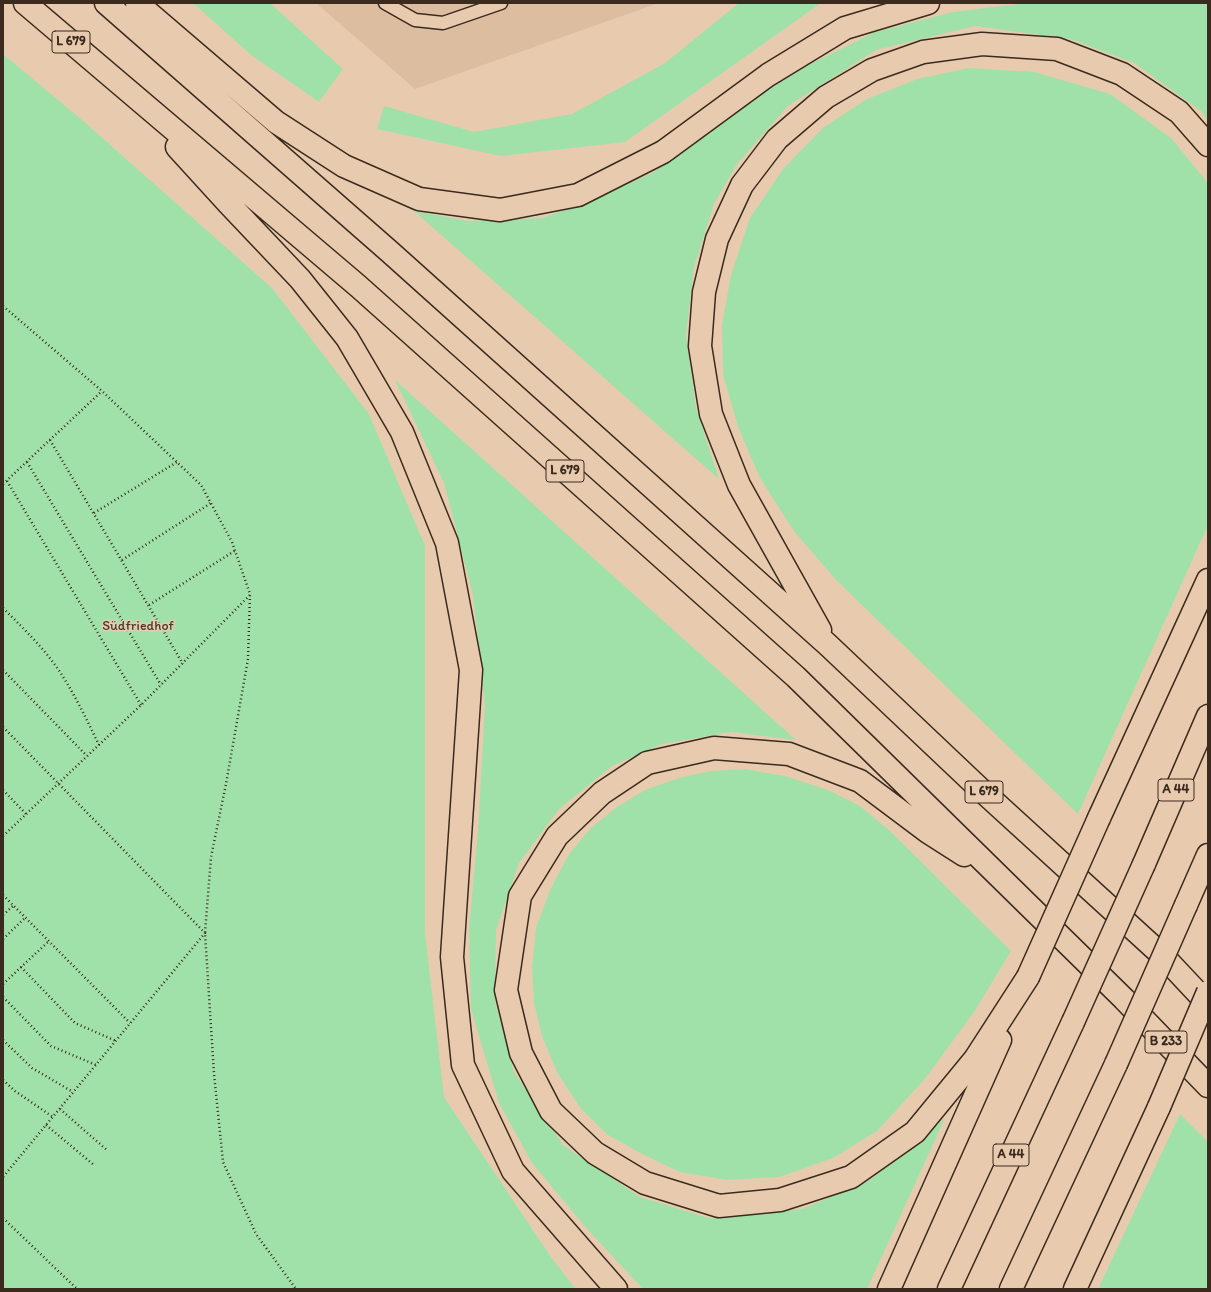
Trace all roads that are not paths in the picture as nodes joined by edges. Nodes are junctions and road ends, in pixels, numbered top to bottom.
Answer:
1 (25, 3) edge
2 (106, 3) edge
3 (137, 3) edge
4 (385, 3) edge
5 (501, 3) edge
6 (928, 3) edge
7 (117, 81) junction
8 (1208, 145) edge
9 (1208, 580) edge
10 (828, 645) junction
11 (1208, 716) edge
12 (1208, 854) edge
13 (1000, 877) junction
14 (1028, 977) junction
15 (1208, 992) edge
16 (1124, 999) joint
17 (1208, 1004) edge
18 (1208, 1086) edge
19 (616, 1289) edge
20 (889, 1289) edge
21 (949, 1289) edge
22 (1011, 1289) edge
23 (1075, 1289) edge

1 - 7 highway, L 679
2 - 10 highway, L 679
3 - 6 highway
4 - 5 lane
7 - 13 highway, L 679
7 - 19 highway
8 - 10 highway
9 - 14 highway, bridge
10 - 17 highway, L 679
11 - 21 highway, A 44, bridge
12 - 22 highway, bridge
13 - 14 highway
13 - 16 highway, L 679
14 - 20 highway
15 - 23 highway, bridge
16 - 18 highway, B 233

